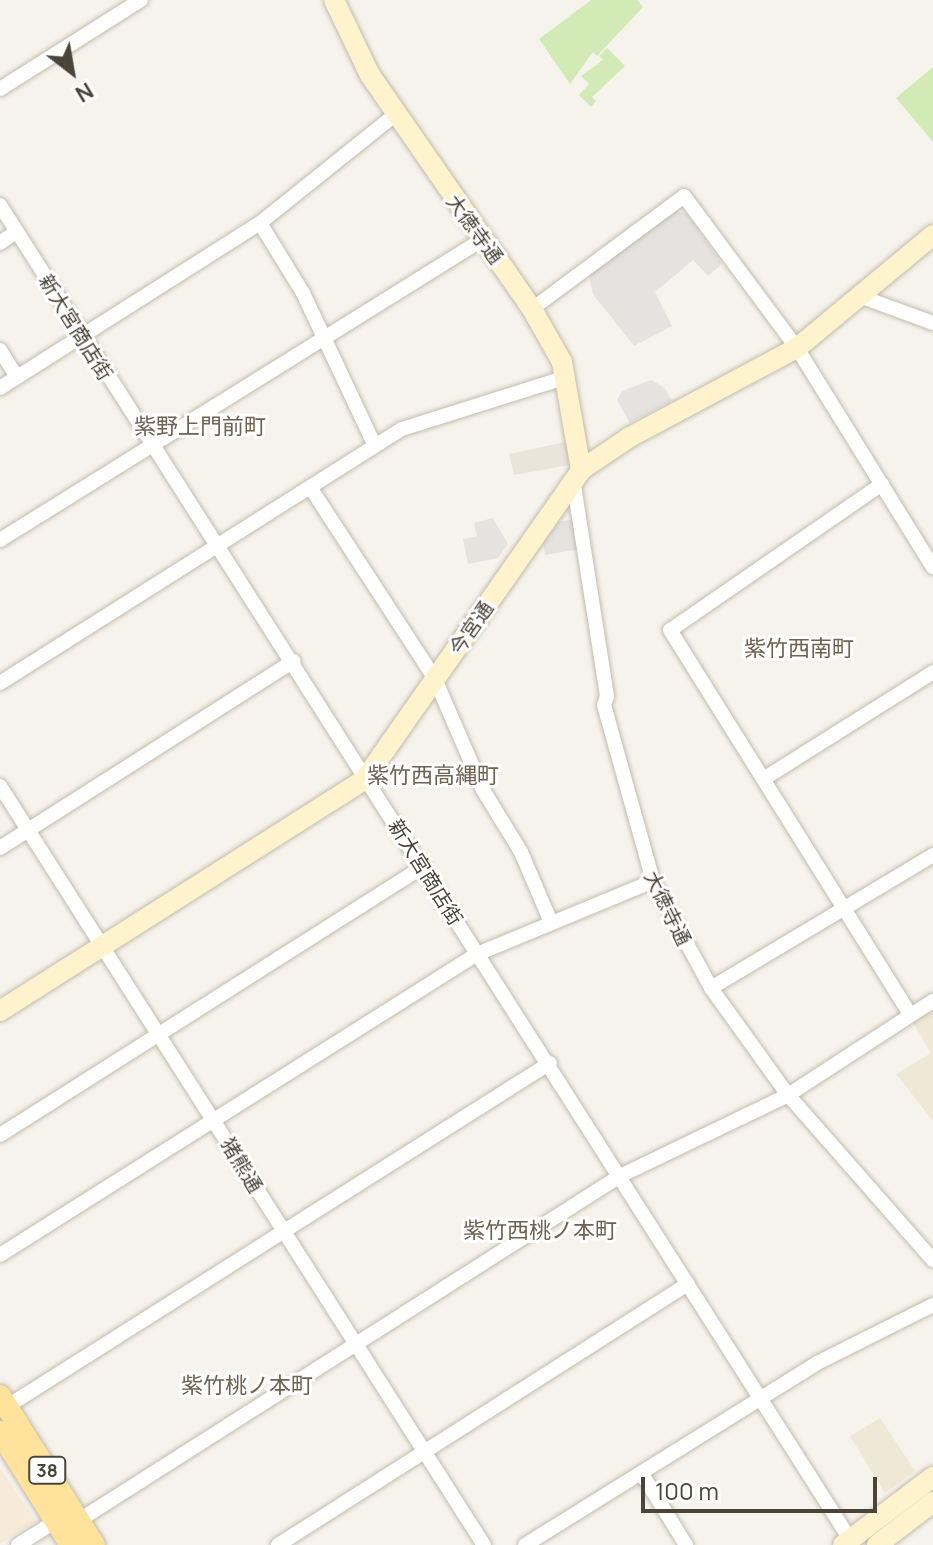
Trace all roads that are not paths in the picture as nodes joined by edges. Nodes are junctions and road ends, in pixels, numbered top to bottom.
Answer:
1 (141, 0) edge
2 (334, 0) edge
3 (0, 89) edge
4 (396, 114) junction
5 (0, 205) edge
6 (260, 223) junction
7 (16, 232) junction
8 (933, 235) edge
9 (480, 241) junction
10 (0, 243) edge
11 (862, 297) junction
12 (532, 309) junction
13 (933, 323) edge
14 (82, 336) junction
15 (322, 337) junction
16 (797, 348) junction
17 (0, 350) edge
18 (17, 377) junction
19 (564, 378) junction
20 (0, 388) edge
21 (150, 443) junction
22 (374, 444) junction
23 (577, 475) junction
24 (882, 484) junction
25 (310, 487) junction
26 (0, 540) edge
27 (218, 547) junction
28 (933, 567) edge
29 (294, 661) junction
30 (933, 672) edge
31 (435, 679) junction
32 (0, 683) edge
33 (765, 778) junction
34 (365, 779) junction
35 (0, 786) edge
36 (29, 830) junction
37 (0, 848) edge
38 (933, 855) edge
39 (424, 866) junction
40 (653, 881) junction
41 (844, 910) junction
42 (550, 920) junction
43 (102, 946) junction
44 (477, 954) junction
45 (711, 988) junction
46 (933, 1001) edge
47 (0, 1011) edge
48 (910, 1014) junction
49 (160, 1034) junction
50 (550, 1063) junction
51 (788, 1095) junction
52 (214, 1119) junction
53 (0, 1135) edge
54 (620, 1176) junction
55 (283, 1232) junction
56 (0, 1255) edge
57 (933, 1260) edge
58 (688, 1284) junction
59 (933, 1305) edge
60 (356, 1345) junction
61 (760, 1399) junction
62 (2, 1405) edge
63 (0, 1432) edge
64 (424, 1451) junction
65 (642, 1474) junction
66 (933, 1477) edge
67 (933, 1502) edge
68 (67, 1521) junction
69 (849, 1544) edge
70 (18, 1545) edge
71 (71, 1545) edge
72 (94, 1545) edge
73 (278, 1545) edge
74 (484, 1545) edge
75 (525, 1545) edge
76 (686, 1545) edge
77 (877, 1545) edge

1 - 3 street
2 - 4 street, 大徳寺通
4 - 6 street
4 - 9 street, 大徳寺通
5 - 7 street, 新大宮商店街
6 - 14 street
6 - 15 street
7 - 10 street
7 - 14 street, 新大宮商店街
8 - 11 street, 今宮通
9 - 12 street, 大徳寺通
9 - 15 street
11 - 13 street
11 - 16 street, 今宮通
12 - 16 street
12 - 19 street, 大徳寺通
14 - 18 street
14 - 21 street, 新大宮商店街
15 - 21 street
15 - 22 street
16 - 23 street, 今宮通
16 - 24 street
17 - 18 street
18 - 20 street
19 - 22 street
19 - 23 street, 大徳寺通
21 - 26 street
21 - 27 street, 新大宮商店街
22 - 25 street
23 - 31 street, 今宮通
23 - 40 street, 大徳寺通
24 - 28 street
24 - 33 street
25 - 27 street
25 - 31 street
27 - 29 street, 新大宮商店街
27 - 32 street
29 - 34 street, 新大宮商店街
29 - 36 street
30 - 33 street
31 - 34 street, 今宮通
31 - 42 street
33 - 41 street
34 - 39 street, 新大宮商店街
34 - 43 street, 今宮通
35 - 36 street, 猪熊通
36 - 37 street
36 - 43 street, 猪熊通
38 - 41 street
39 - 44 street, 新大宮商店街
39 - 49 street
40 - 42 street
40 - 45 street, 大徳寺通
41 - 45 street
41 - 48 street
42 - 44 street
43 - 47 street, 今宮通
43 - 49 street, 猪熊通
44 - 50 street, 新大宮商店街
44 - 52 street
45 - 51 street, 大徳寺通
46 - 48 street
48 - 51 street
49 - 52 street, 猪熊通
49 - 53 street
50 - 54 street, 新大宮商店街
50 - 55 street
51 - 54 street
51 - 57 street, 大徳寺通
52 - 55 street, 猪熊通
52 - 56 street
54 - 58 street, 新大宮商店街
54 - 60 street
55 - 60 street, 猪熊通
55 - 62 street
58 - 61 street, 新大宮商店街
58 - 64 street
59 - 61 street
60 - 64 street, 猪熊通
60 - 68 street
61 - 65 street
61 - 69 street, 新大宮商店街
62 - 68 main road, 38
63 - 68 main road, 38
64 - 73 street
64 - 74 street, 猪熊通
65 - 75 street
65 - 76 street
66 - 69 street
67 - 77 street
68 - 70 street
68 - 71 main road, 38
68 - 72 main road, 38

